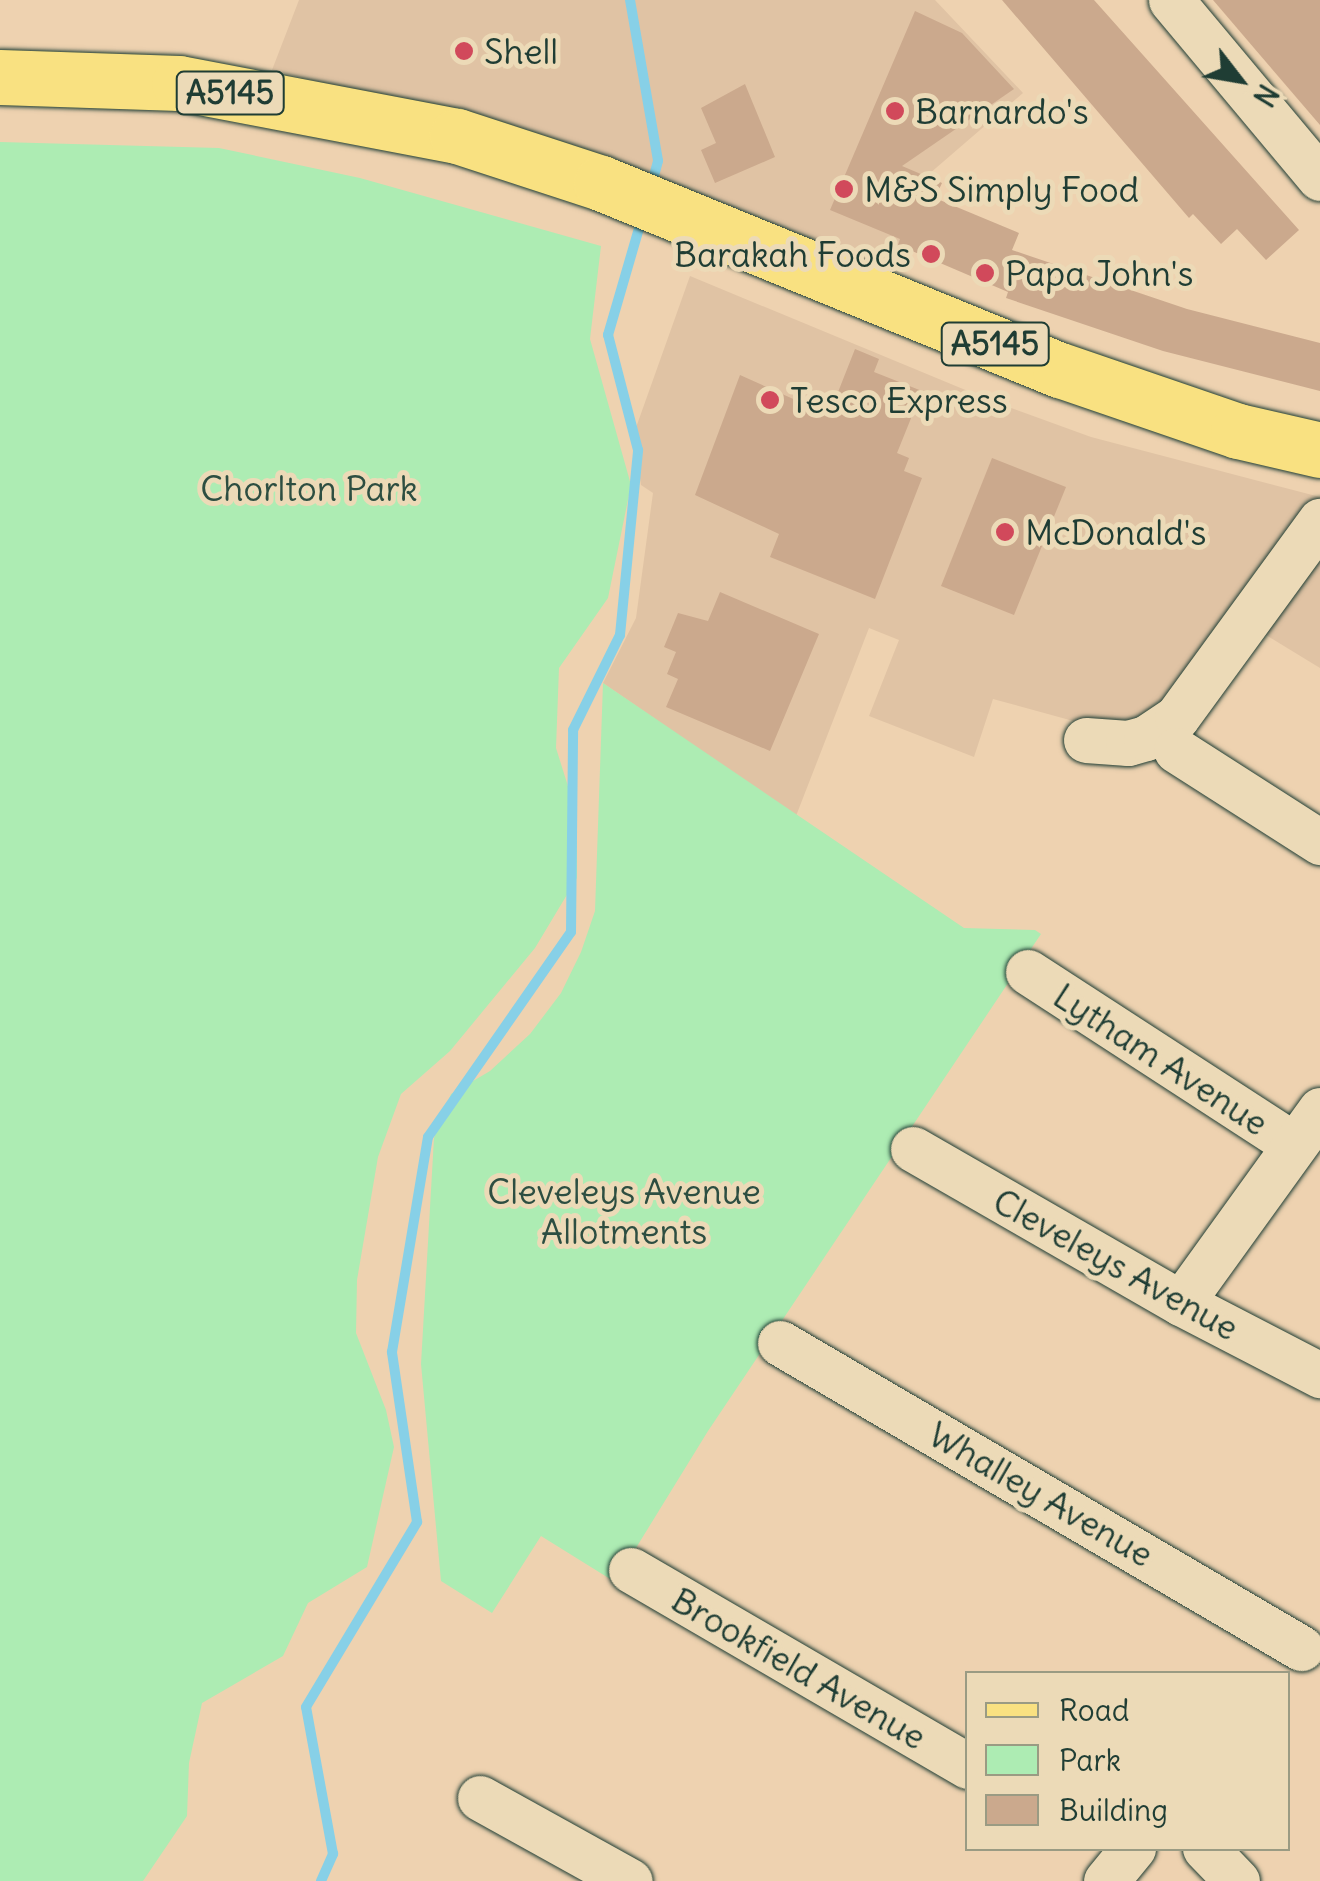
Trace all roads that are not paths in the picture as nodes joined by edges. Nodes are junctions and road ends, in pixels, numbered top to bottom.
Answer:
1 (1170, 0) edge
2 (0, 77) edge
3 (1320, 178) edge
4 (1320, 450) edge
5 (1320, 521) edge
6 (1086, 740) dead end
7 (1176, 750) dead end
8 (1320, 842) edge
9 (1028, 972) dead end
10 (1307, 1128) edge
11 (913, 1149) dead end
12 (1182, 1304) junction
13 (780, 1342) dead end
14 (1320, 1375) edge
15 (631, 1570) dead end
16 (1300, 1649) edge
17 (965, 1764) edge
18 (480, 1798) dead end
19 (1208, 1851) edge
20 (630, 1881) edge
21 (1237, 1881) edge

1 - 3 street
2 - 4 main road, A5145
5 - 6 street
7 - 8 street
9 - 10 street, Lytham Avenue
10 - 12 street
11 - 12 street, Cleveleys Avenue
12 - 14 street, Cleveleys Avenue
13 - 16 street, Whalley Avenue
15 - 17 street, Brookfield Avenue
18 - 20 street
19 - 21 street

